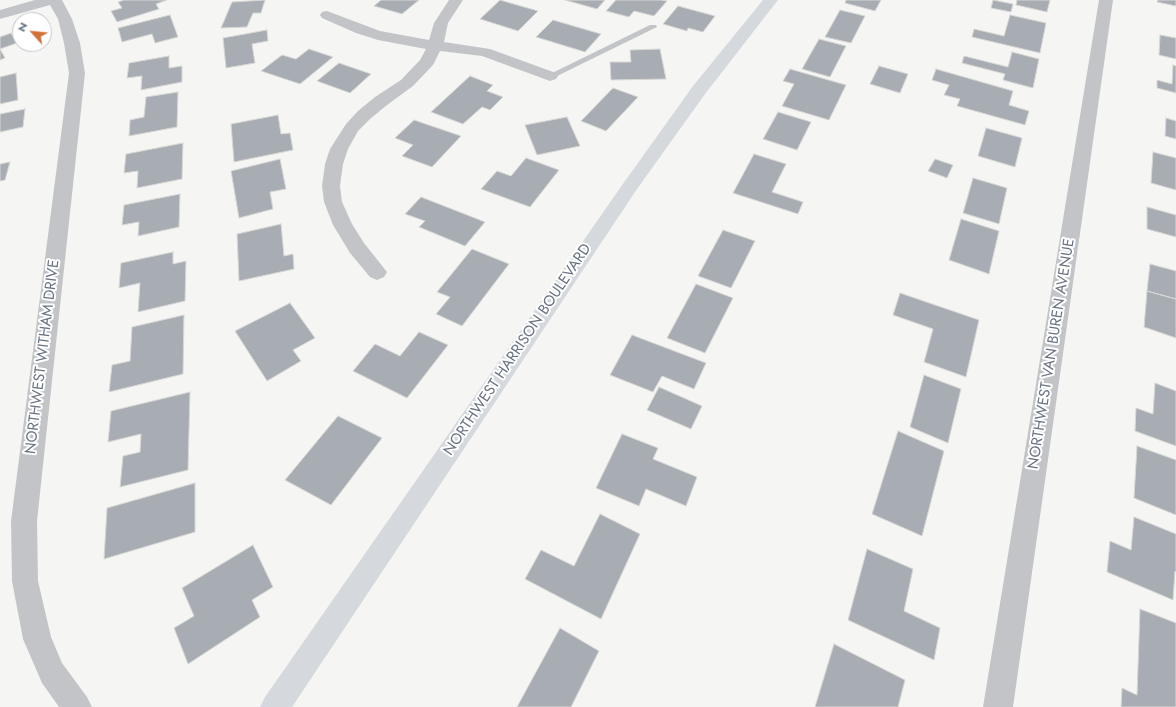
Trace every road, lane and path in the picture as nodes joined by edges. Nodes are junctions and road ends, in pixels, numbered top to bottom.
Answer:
1 (50, 0) edge
2 (55, 0) edge
3 (456, 0) edge
4 (771, 0) edge
5 (1106, 0) edge
6 (0, 15) edge
7 (327, 15) dead end
8 (653, 27) dead end
9 (435, 46) junction
10 (550, 76) joint
11 (377, 272) dead end
12 (78, 707) edge
13 (275, 707) edge
14 (998, 707) edge

1 - 6 street
2 - 12 street, NORTHWEST WITHAM DRIVE
3 - 9 street
4 - 13 main road, NORTHWEST HARRISON BOULEVARD
5 - 14 street, NORTHWEST VAN BUREN AVENUE
7 - 9 street
8 - 10 lane
9 - 10 street
9 - 11 street

